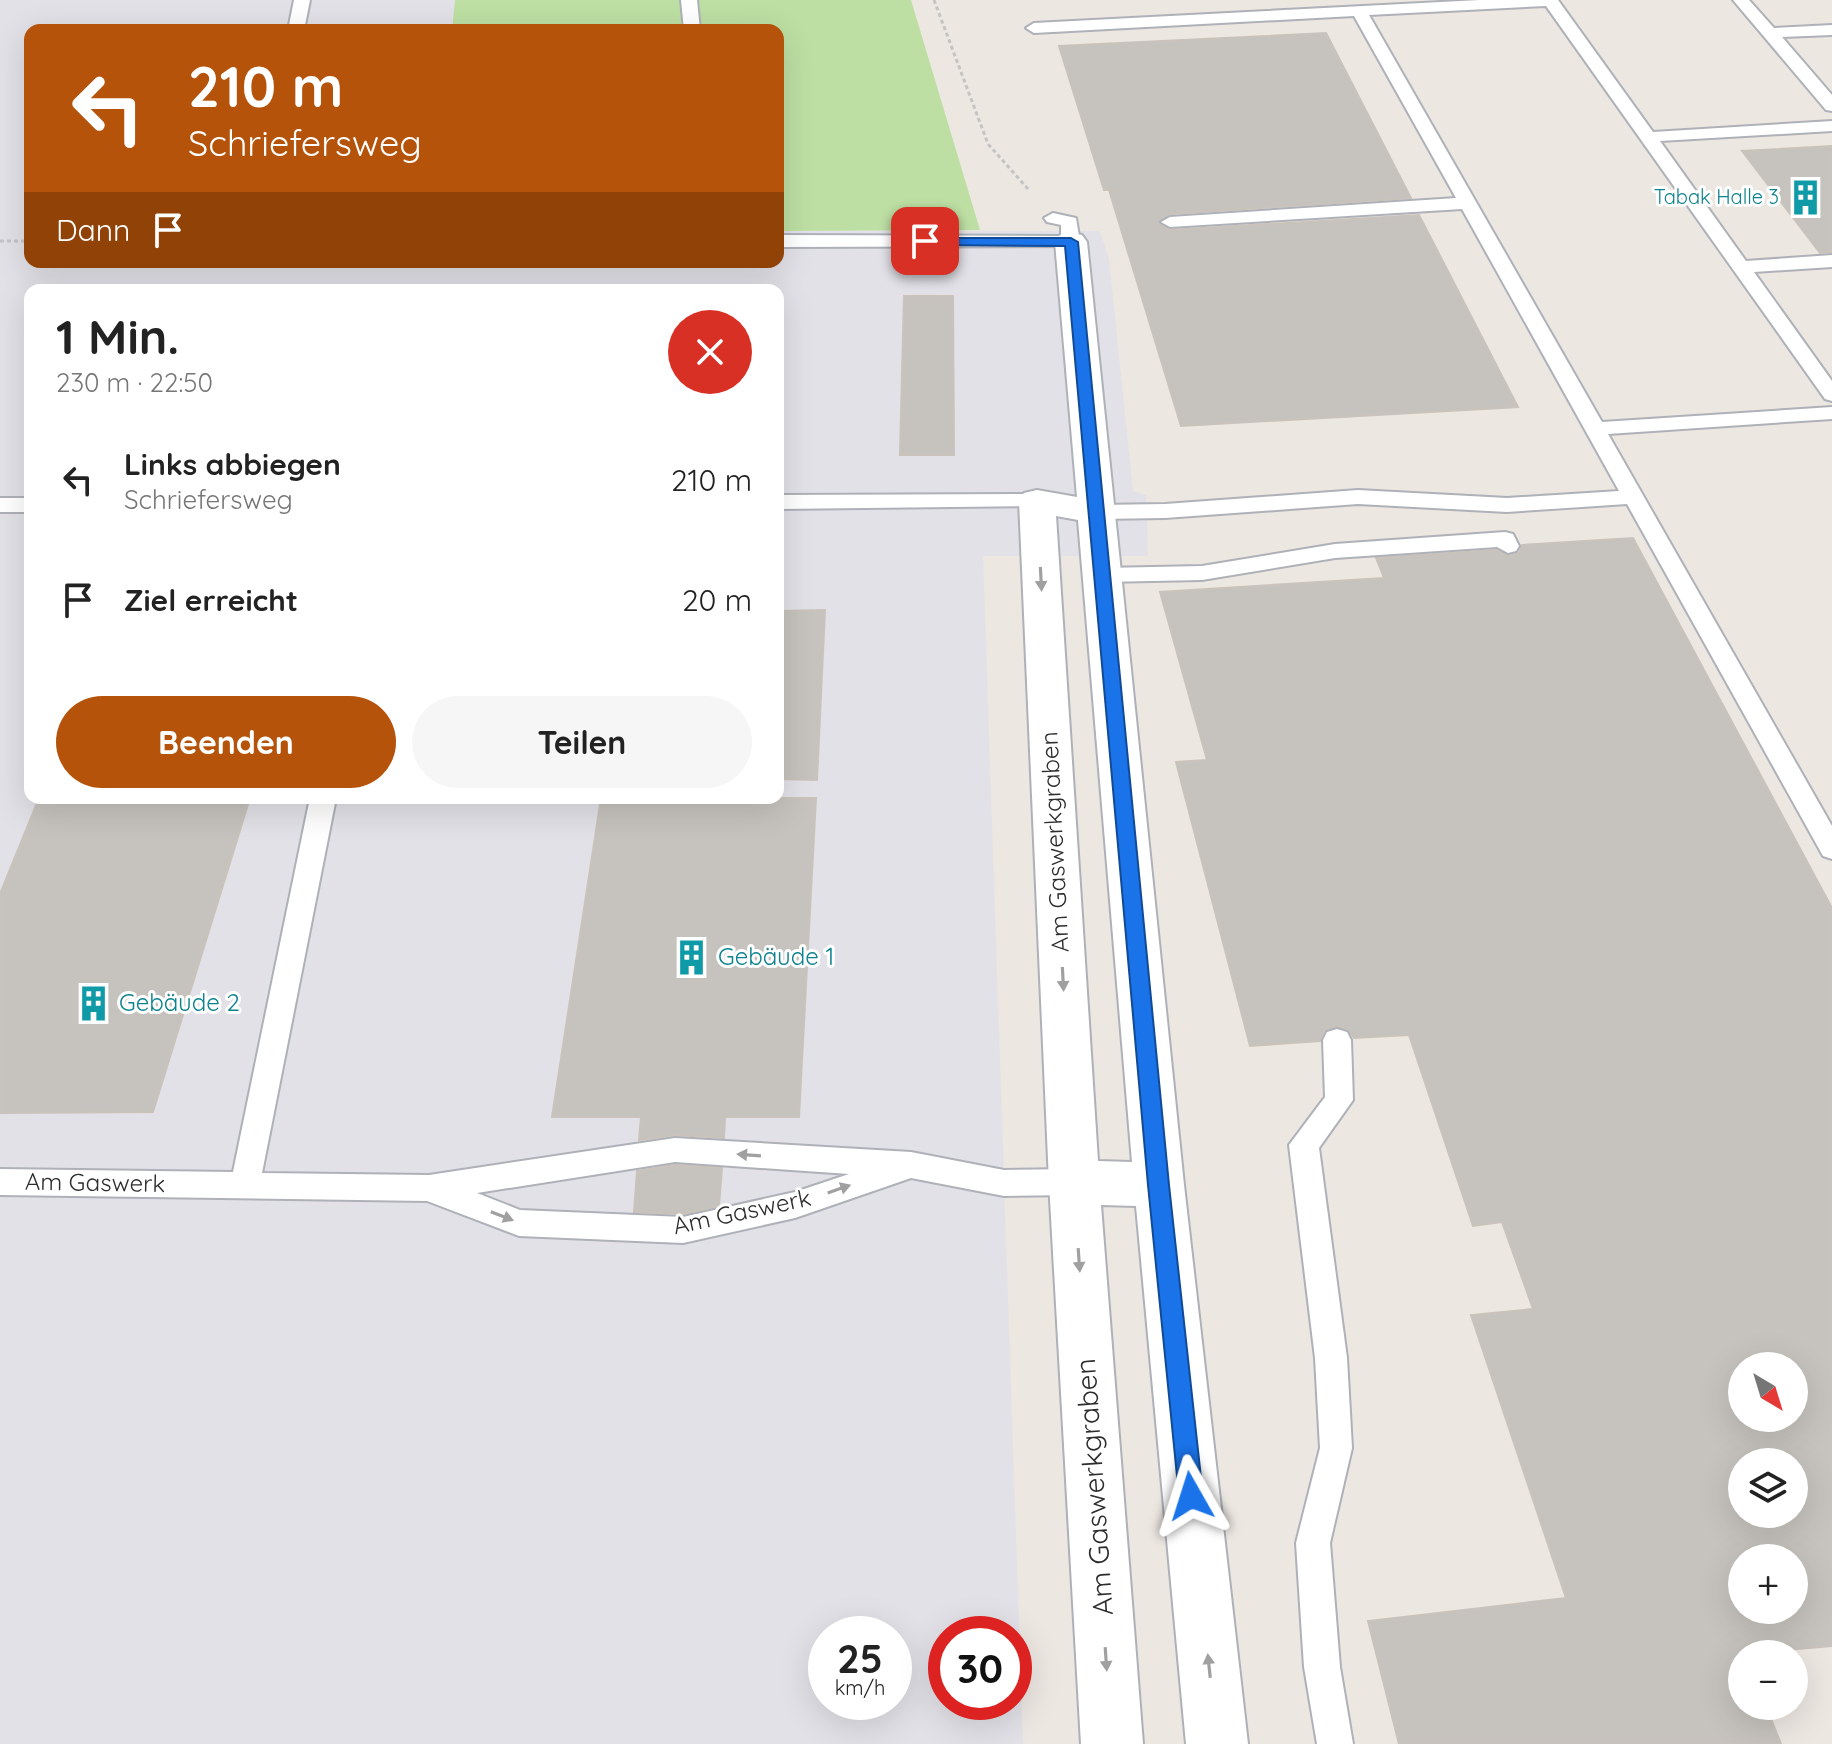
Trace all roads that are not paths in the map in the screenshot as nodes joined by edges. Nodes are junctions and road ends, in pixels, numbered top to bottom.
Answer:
1 (302, 0) edge
2 (689, 0) edge
3 (1741, 0) edge
4 (1551, 1) edge
5 (1359, 11) junction
6 (297, 24) edge
7 (691, 24) edge
8 (1034, 28) dead end
9 (1832, 30) edge
10 (1770, 33) junction
11 (1832, 106) edge
12 (1832, 126) edge
13 (1648, 137) junction
14 (1468, 203) junction
15 (1170, 222) dead end
16 (1062, 230) joint
17 (784, 241) edge
18 (1832, 261) edge
19 (1740, 267) junction
20 (1832, 395) edge
21 (1832, 413) edge
22 (1595, 429) junction
23 (1633, 497) junction
24 (1037, 501) junction
25 (784, 502) edge
26 (0, 505) edge
27 (24, 505) edge
28 (1098, 512) junction
29 (1508, 546) dead end
30 (1103, 575) junction
31 (322, 804) edge
32 (1832, 849) edge
33 (1337, 1040) dead end
34 (911, 1165) junction
35 (0, 1182) edge
36 (1074, 1182) junction
37 (245, 1185) junction
38 (1159, 1185) junction
39 (429, 1188) junction
40 (1112, 1744) edge
41 (1217, 1744) edge
42 (1335, 1744) edge

1 - 6 lane
2 - 7 lane
3 - 10 lane
4 - 5 lane
4 - 13 lane
5 - 8 lane
5 - 14 lane
9 - 10 lane
10 - 11 lane
12 - 13 lane
13 - 19 lane
14 - 15 lane
14 - 22 lane
16 - 17 lane
16 - 28 street
18 - 19 lane
19 - 20 lane
21 - 22 lane
22 - 23 lane
23 - 28 lane
23 - 32 lane
24 - 25 lane
24 - 28 street
24 -> 36 street, Am Gaswerkgraben
26 - 27 lane
28 - 30 street
29 - 30 lane
30 - 38 street
31 - 37 lane
33 - 42 lane
34 - 36 lane, Am Gaswerk
34 -> 39 lane, Am Gaswerk
39 -> 34 lane, Am Gaswerk
35 - 37 lane, Am Gaswerk
36 - 38 street
36 -> 40 street, Am Gaswerkgraben
37 - 39 lane, Am Gaswerk
41 -> 38 street

